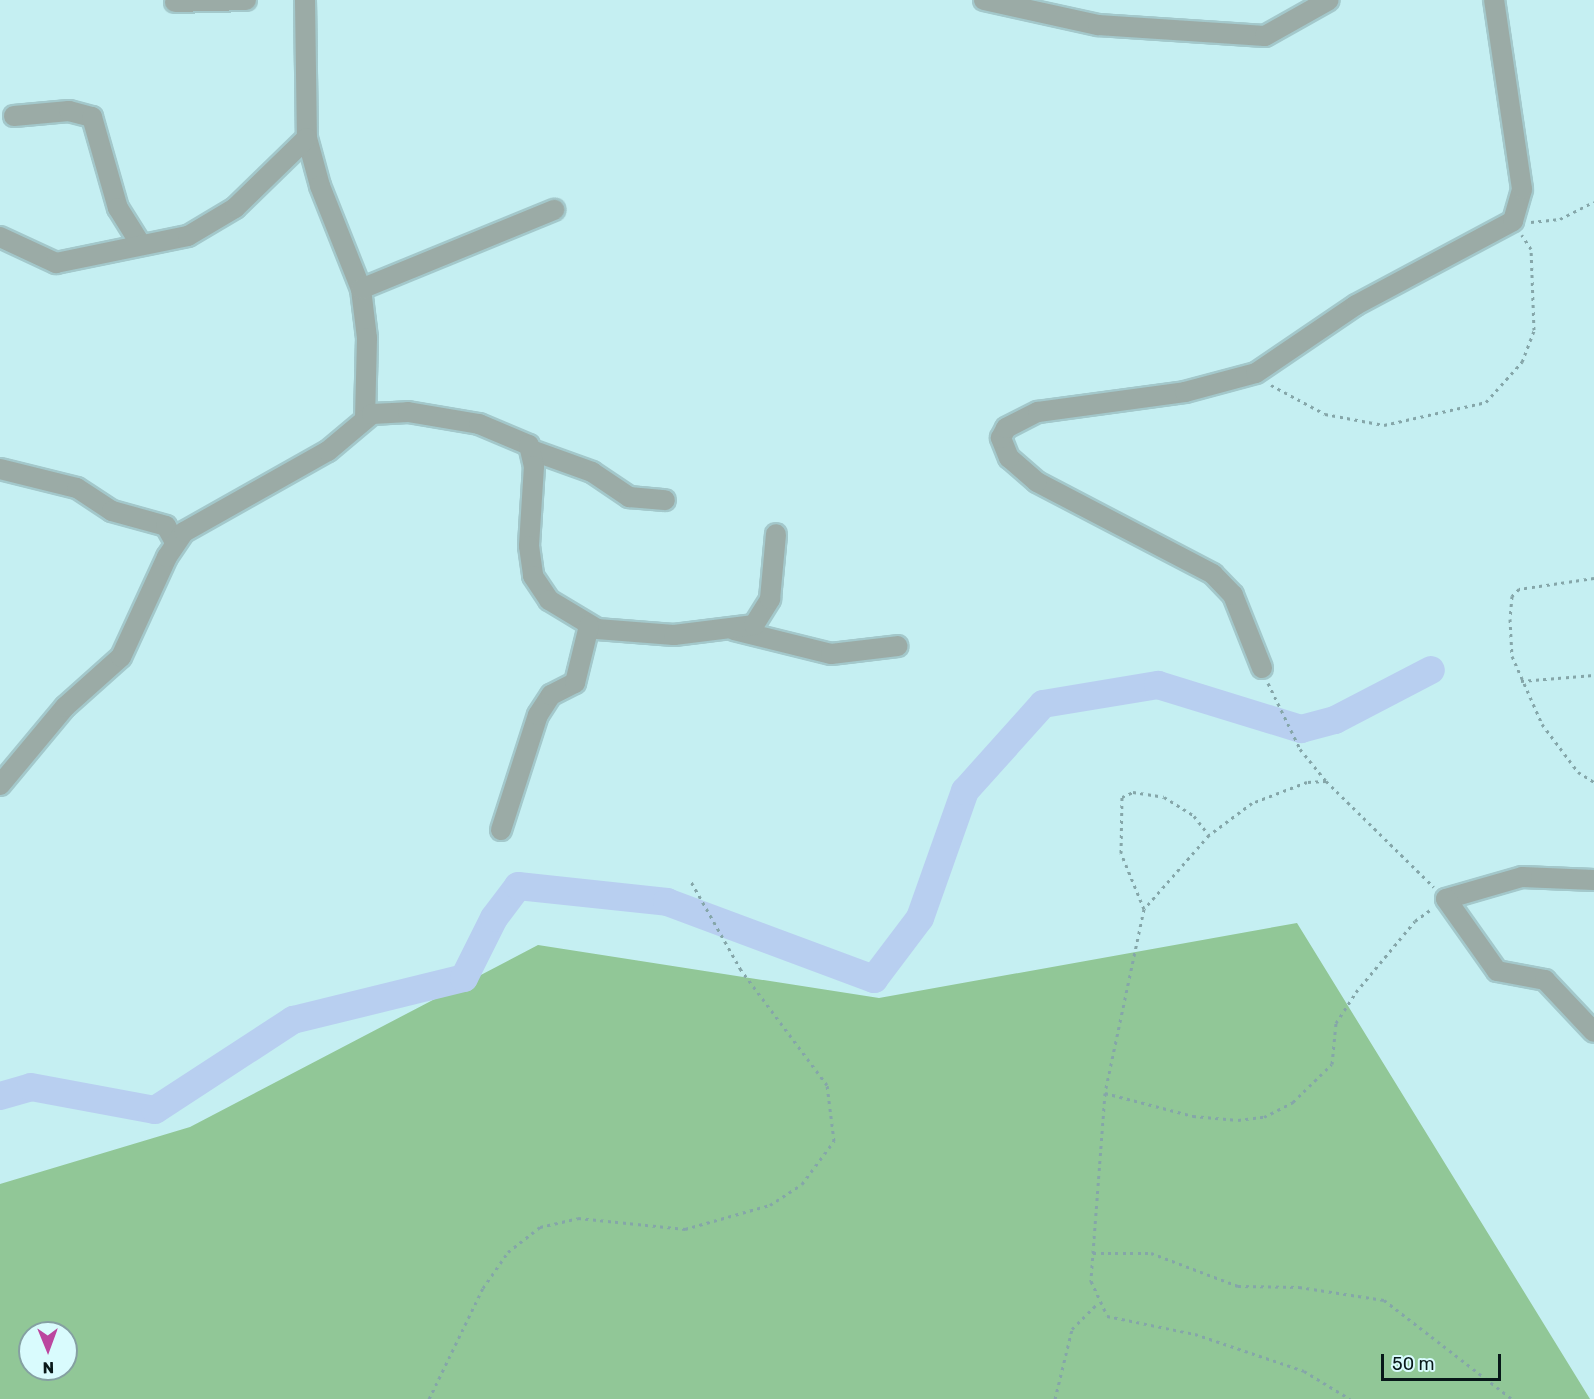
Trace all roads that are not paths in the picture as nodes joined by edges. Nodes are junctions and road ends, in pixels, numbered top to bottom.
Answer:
1 (246, 0) edge
2 (305, 0) edge
3 (984, 0) edge
4 (1329, 0) edge
5 (1494, 0) edge
6 (175, 2) dead end
7 (14, 116) dead end
8 (307, 138) junction
9 (554, 210) dead end
10 (0, 237) edge
11 (140, 242) junction
12 (361, 289) junction
13 (365, 418) junction
14 (531, 450) junction
15 (0, 469) edge
16 (665, 500) dead end
17 (776, 534) dead end
18 (175, 542) junction
19 (589, 626) junction
20 (729, 629) junction
21 (898, 646) dead end
22 (1262, 668) road end
23 (0, 785) edge
24 (501, 830) dead end
25 (1594, 880) edge
26 (1594, 1032) edge

1 - 6 street
2 - 8 street
3 - 4 street
5 - 22 street
7 - 11 street
8 - 11 street
8 - 12 street
9 - 12 street
10 - 11 street
12 - 13 street
13 - 14 street
13 - 18 street
14 - 16 street
14 - 19 street
15 - 18 street
17 - 20 street
18 - 23 street
19 - 20 street
19 - 24 street
20 - 21 street
25 - 26 street

